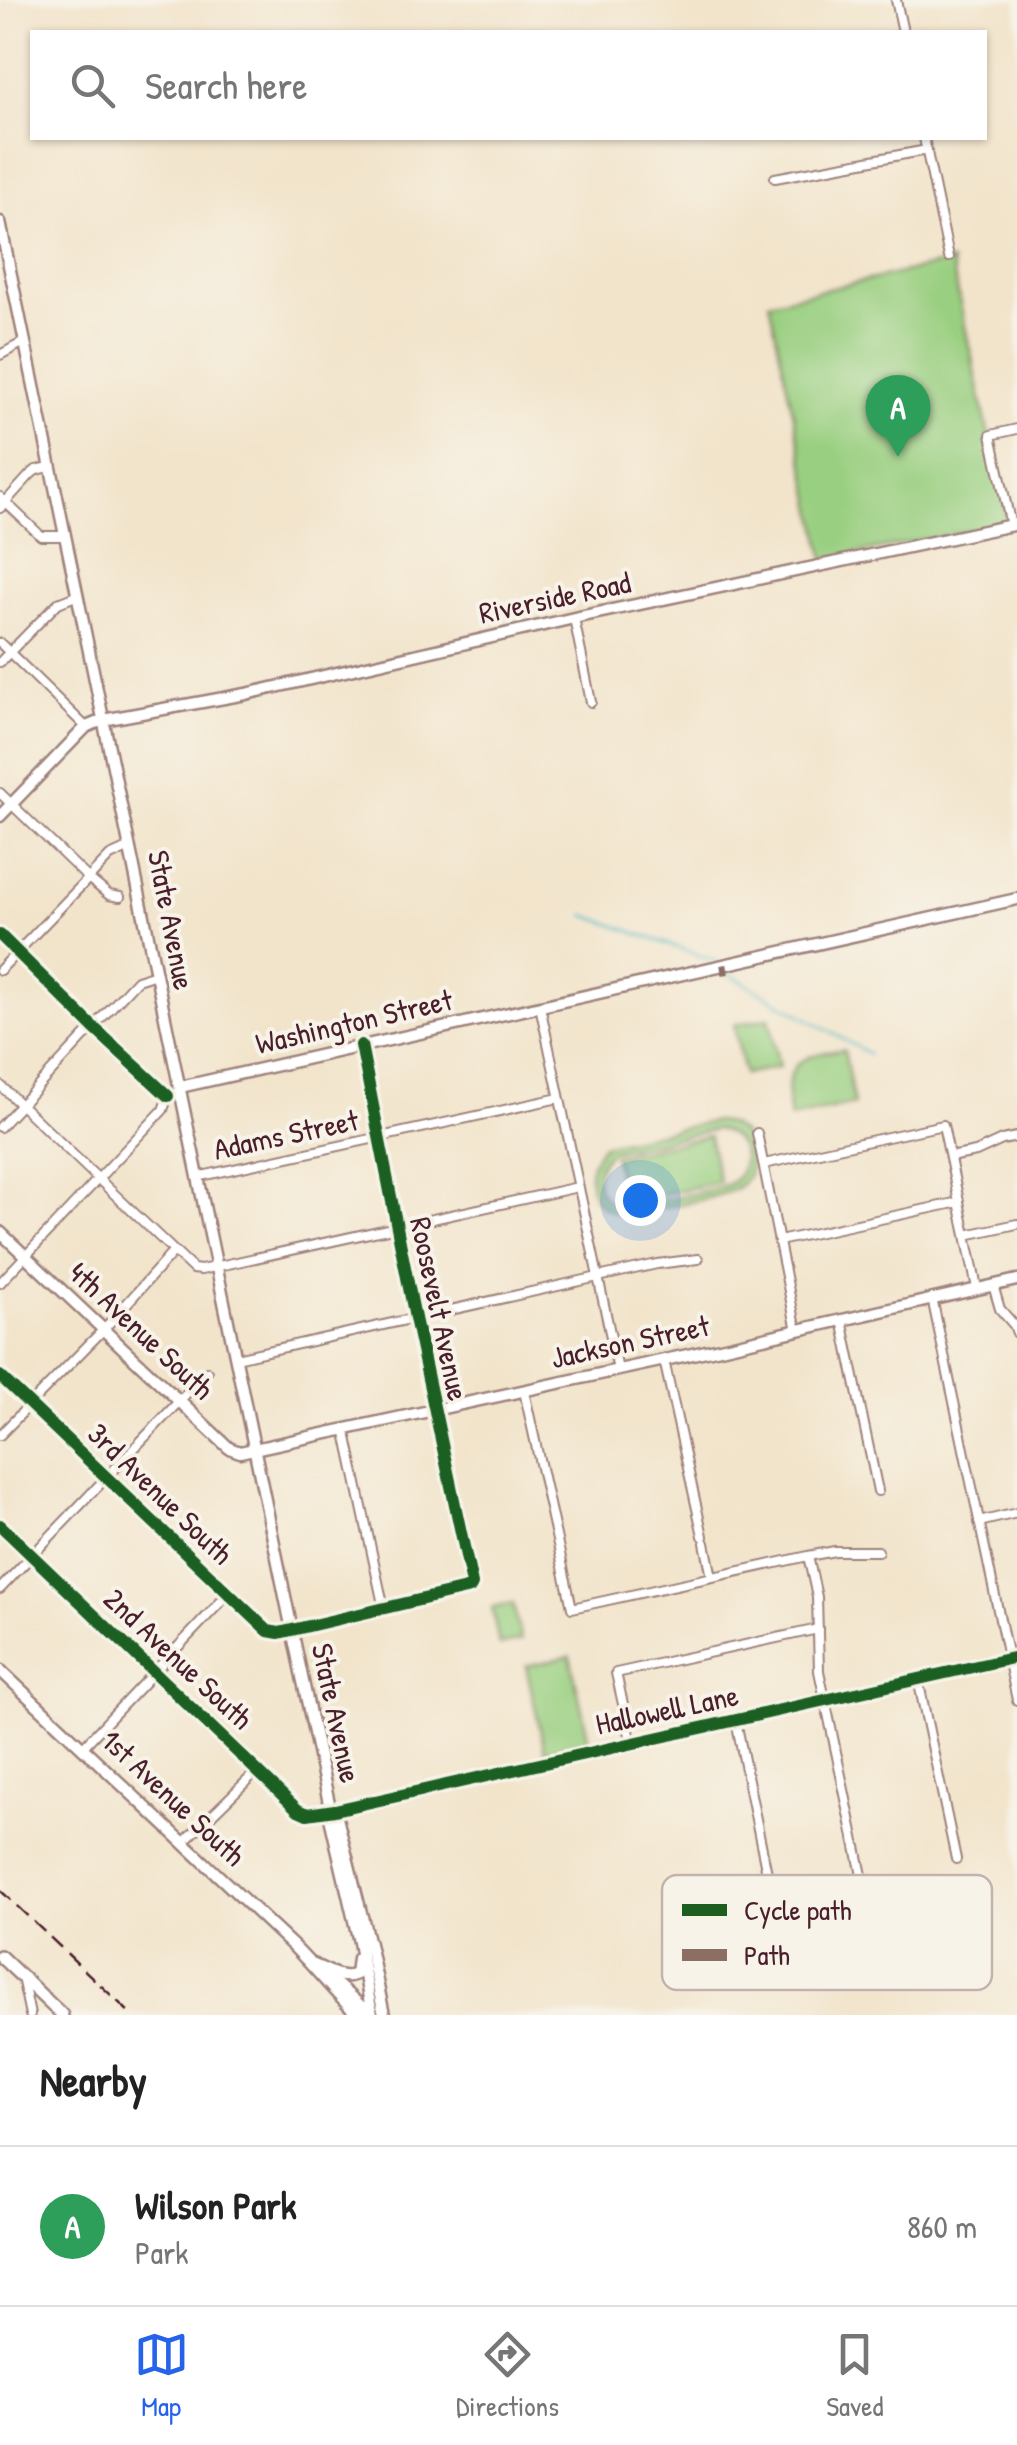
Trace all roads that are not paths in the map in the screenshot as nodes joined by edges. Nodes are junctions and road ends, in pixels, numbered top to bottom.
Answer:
1 (896, 0) edge
2 (902, 30) edge
3 (924, 140) edge
4 (927, 150) junction
5 (775, 178) dead end
6 (0, 222) edge
7 (949, 257) dead end
8 (24, 342) junction
9 (0, 355) edge
10 (1017, 430) edge
11 (50, 466) junction
12 (2, 502) edge
13 (1014, 525) edge
14 (66, 536) junction
15 (78, 594) junction
16 (574, 618) junction
17 (0, 643) edge
18 (10, 652) junction
19 (0, 662) edge
20 (591, 702) dead end
21 (103, 720) junction
22 (86, 727) junction
23 (0, 792) edge
24 (12, 804) junction
25 (0, 816) edge
26 (131, 847) junction
27 (88, 878) junction
28 (120, 897) dead end
29 (1017, 899) edge
30 (0, 935) edge
31 (17, 952) junction
32 (0, 970) edge
33 (156, 974) junction
34 (540, 1006) junction
35 (94, 1027) junction
36 (360, 1045) junction
37 (0, 1085) edge
38 (180, 1087) junction
39 (559, 1098) junction
40 (21, 1104) junction
41 (0, 1126) edge
42 (757, 1133) dead end
43 (1017, 1137) edge
44 (378, 1138) junction
45 (950, 1157) junction
46 (764, 1164) junction
47 (197, 1177) junction
48 (100, 1178) junction
49 (578, 1187) junction
50 (959, 1202) junction
51 (1017, 1224) edge
52 (396, 1228) junction
53 (0, 1232) edge
54 (966, 1235) junction
55 (779, 1241) junction
56 (174, 1252) junction
57 (25, 1257) junction
58 (698, 1259) dead end
59 (216, 1266) junction
60 (598, 1277) junction
61 (1017, 1280) edge
62 (0, 1283) edge
63 (993, 1285) junction
64 (977, 1288) junction
65 (932, 1298) junction
66 (414, 1318) junction
67 (842, 1320) junction
68 (103, 1330) junction
69 (797, 1331) junction
70 (1017, 1333) edge
71 (236, 1358) junction
72 (664, 1360) junction
73 (618, 1370) junction
74 (207, 1372) dead end
75 (0, 1376) edge
76 (524, 1391) junction
77 (179, 1402) junction
78 (30, 1404) junction
79 (435, 1411) junction
80 (346, 1428) junction
81 (0, 1436) edge
82 (253, 1449) junction
83 (107, 1477) junction
84 (878, 1492) dead end
85 (1017, 1514) edge
86 (980, 1522) junction
87 (0, 1525) edge
88 (878, 1551) dead end
89 (32, 1556) junction
90 (808, 1556) junction
91 (712, 1576) junction
92 (0, 1589) edge
93 (229, 1593) junction
94 (384, 1609) junction
95 (818, 1629) junction
96 (292, 1630) junction
97 (1012, 1658) edge
98 (0, 1670) edge
99 (155, 1672) junction
100 (918, 1679) junction
101 (826, 1700) junction
102 (1017, 1700) edge
103 (736, 1721) junction
104 (632, 1744) junction
105 (84, 1747) junction
106 (258, 1770) junction
107 (331, 1808) junction
108 (184, 1842) junction
109 (956, 1858) dead end
110 (767, 1875) edge
111 (863, 1875) edge
112 (359, 1942) junction
113 (0, 1956) edge
114 (311, 1964) junction
115 (22, 1977) junction
116 (30, 2015) edge
117 (62, 2015) edge
118 (358, 2015) edge
119 (372, 2015) edge
120 (384, 2015) edge

1 - 2 street
3 - 4 street
4 - 5 street
4 - 7 street
6 - 8 street, State Avenue
8 - 9 street
8 - 11 street, State Avenue
10 - 13 street
11 - 12 street
11 - 14 street, State Avenue
12 - 14 street
13 - 16 street, Riverside Road
14 - 15 street, State Avenue
15 - 18 street
15 - 21 street, State Avenue
16 - 20 street
16 - 21 street, Riverside Road
17 - 18 street
18 - 19 street
18 - 22 street
21 - 22 street, Riverside Road
21 - 26 street, State Avenue
22 - 24 street
23 - 24 street
24 - 25 street
24 - 27 street
26 - 27 street
26 - 33 street, State Avenue
27 - 28 street
27 - 31 street
29 - 34 street, Washington Street
30 - 31 street
31 - 32 street
31 - 35 street
33 - 35 street
33 - 38 street, State Avenue
34 - 36 street, Washington Street
34 - 39 street
35 - 40 street
35 - 48 street
36 - 38 street, Washington Street
36 - 44 street, Roosevelt Avenue
37 - 40 street
38 - 47 street, State Avenue
39 - 44 street, Adams Street
39 - 49 street
40 - 41 street
40 - 48 street
42 - 46 street
43 - 45 street
44 - 47 street, Adams Street
44 - 52 street, Roosevelt Avenue
45 - 46 street
45 - 50 street
46 - 55 street
47 - 59 street, State Avenue
48 - 56 street
48 - 57 street
49 - 52 street
49 - 60 street
50 - 54 street
50 - 55 street
51 - 54 street
52 - 59 street
52 - 66 street, Roosevelt Avenue
53 - 57 street, 4th Avenue South
54 - 64 street
55 - 69 street
56 - 59 street
56 - 68 street
57 - 62 street
57 - 68 street, 4th Avenue South
58 - 60 street
59 - 71 street, State Avenue
60 - 66 street
60 - 73 street
61 - 63 street, Jackson Street
63 - 64 street, Jackson Street
63 - 70 street
64 - 65 street, Jackson Street
65 - 67 street, Jackson Street
65 - 86 street
66 - 71 street
66 - 79 street, Roosevelt Avenue
67 - 69 street, Jackson Street
67 - 84 street
68 - 77 street, 4th Avenue South
68 - 78 street
69 - 72 street, Jackson Street
71 - 82 street, State Avenue
72 - 73 street, Jackson Street
72 - 91 street
73 - 76 street, Jackson Street
74 - 77 street
75 - 78 street, 3rd Avenue South
76 - 79 street, Jackson Street
76 - 91 street
77 - 82 street, 4th Avenue South
77 - 83 street
78 - 81 street
78 - 83 street, 3rd Avenue South
79 - 80 street, Jackson Street
79 - 94 street, Roosevelt Avenue
80 - 82 street, Jackson Street
80 - 94 street
82 - 96 street, State Avenue
83 - 89 street
83 - 93 street, 3rd Avenue South
85 - 86 street
86 - 97 street
87 - 89 street, 2nd Avenue South
88 - 90 street
89 - 92 street
89 - 99 street, 2nd Avenue South
90 - 91 street
90 - 95 street
93 - 96 street, 3rd Avenue South
93 - 99 street
94 - 96 street
95 - 101 street
95 - 104 street
96 - 107 street, State Avenue
97 - 100 street, Hallowell Lane
97 - 102 street
98 - 105 street, 1st Avenue South
99 - 105 street
99 - 106 street, 2nd Avenue South
100 - 101 street, Hallowell Lane
100 - 109 street
101 - 103 street, Hallowell Lane
101 - 111 street
103 - 104 street, Hallowell Lane
103 - 110 street
104 - 107 street, Hallowell Lane
105 - 108 street, 1st Avenue South
106 - 107 street, 2nd Avenue South
106 - 108 street
107 - 112 street, State Avenue
107 - 120 street, State Avenue
108 - 114 street, 1st Avenue South
112 - 114 street
112 - 119 street, State Avenue
113 - 115 main road
114 - 118 street, 1st Avenue South
114 - 119 street, 1st Avenue South
115 - 116 street
115 - 117 main road

